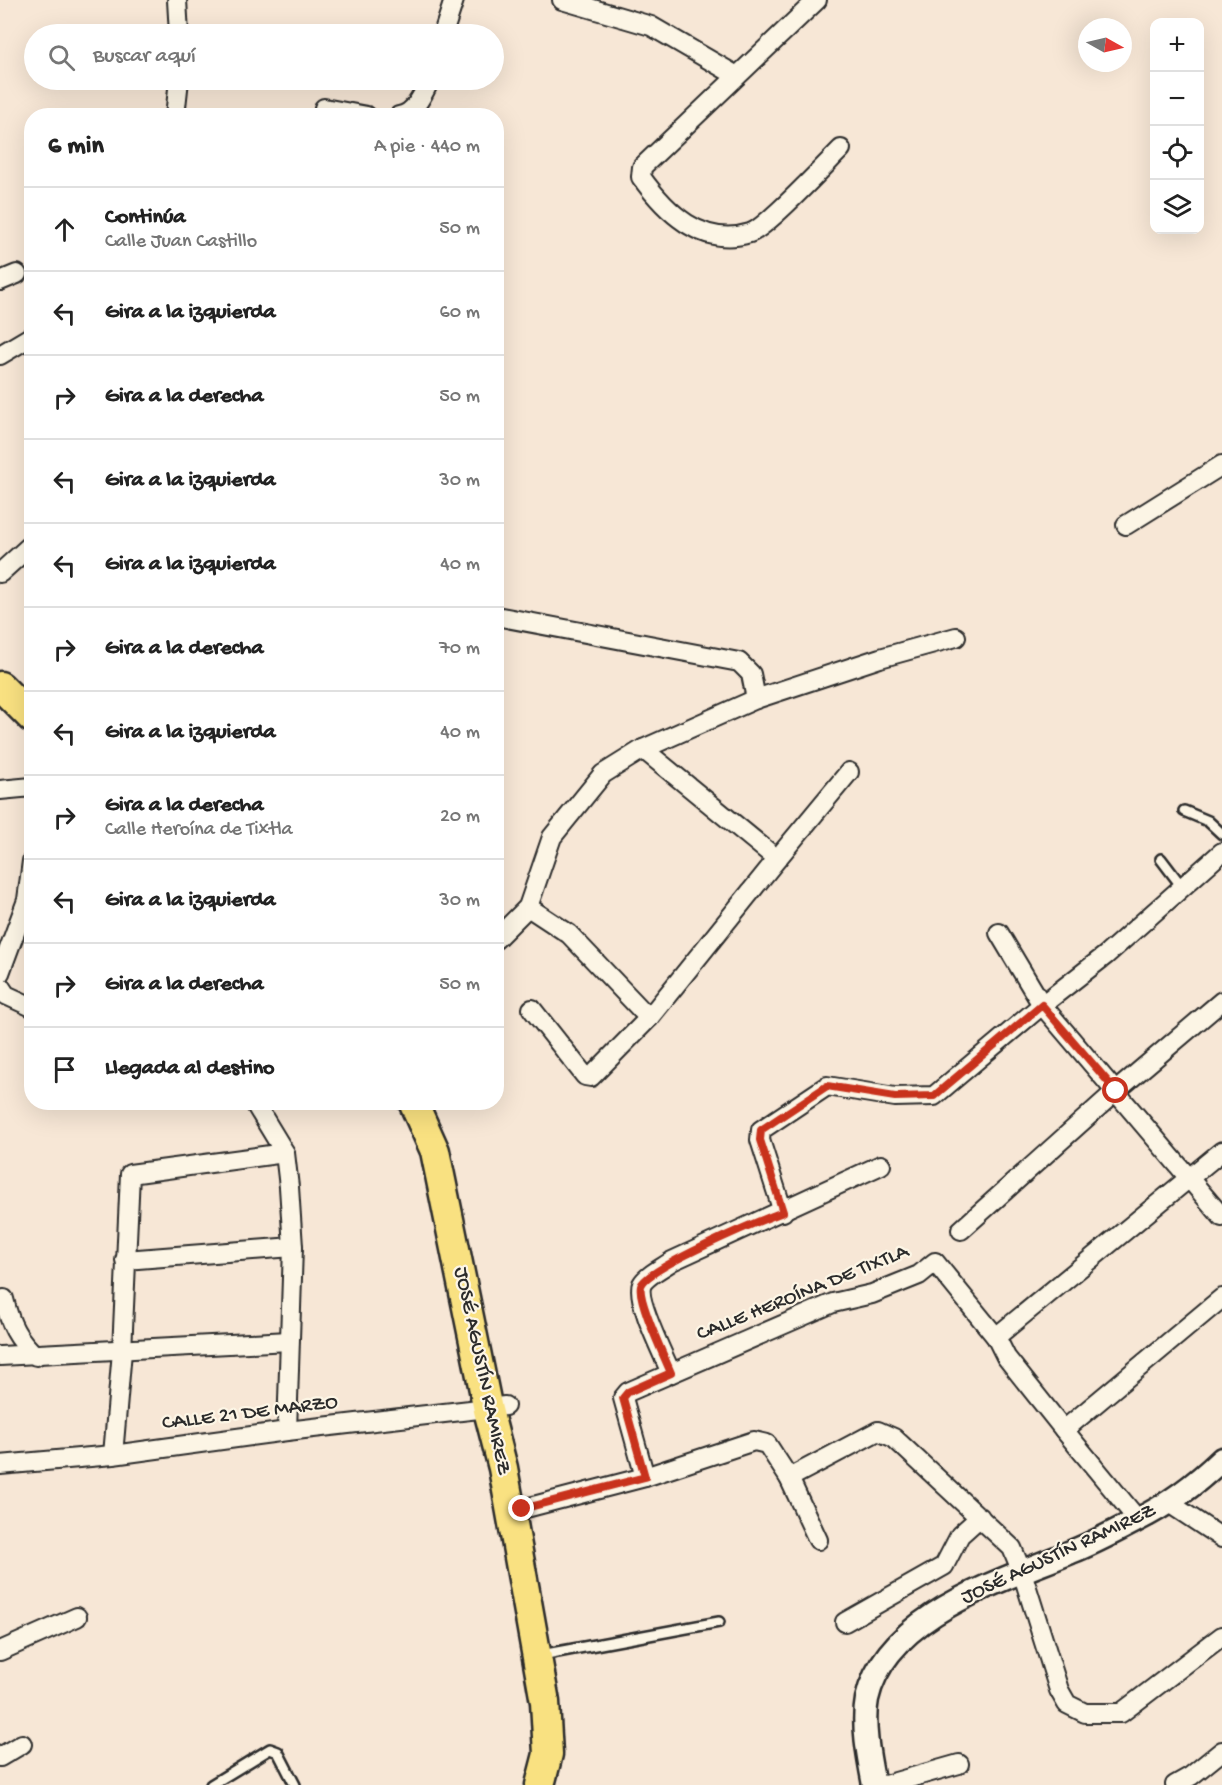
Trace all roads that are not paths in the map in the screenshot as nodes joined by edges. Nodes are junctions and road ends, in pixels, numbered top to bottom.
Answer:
1 (177, 0) edge
2 (454, 0) edge
3 (562, 0) edge
4 (817, 0) edge
5 (178, 24) edge
6 (447, 24) edge
7 (737, 76) junction
8 (178, 90) edge
9 (425, 90) edge
10 (177, 108) edge
11 (412, 108) edge
12 (841, 149) dead end
13 (24, 341) edge
14 (0, 355) edge
15 (1222, 465) edge
16 (1126, 525) dead end
17 (24, 551) edge
18 (0, 573) edge
19 (504, 618) edge
20 (956, 637) dead end
21 (0, 686) edge
22 (756, 699) junction
23 (0, 708) edge
24 (24, 710) edge
25 (24, 732) edge
26 (643, 749) junction
27 (849, 772) dead end
28 (24, 788) edge
29 (0, 790) edge
30 (1184, 811) dead end
31 (1222, 834) edge
32 (1222, 852) edge
33 (777, 859) junction
34 (1161, 859) dead end
35 (1183, 888) junction
36 (528, 907) junction
37 (24, 908) edge
38 (504, 931) edge
39 (999, 933) dead end
40 (0, 973) edge
41 (0, 986) edge
42 (1222, 1001) edge
43 (24, 1003) edge
44 (1042, 1005) junction
45 (532, 1009) dead end
46 (649, 1018) junction
47 (1116, 1091) junction
48 (259, 1110) edge
49 (417, 1110) edge
50 (433, 1110) edge
51 (1222, 1151) edge
52 (285, 1153) junction
53 (881, 1165) dead end
54 (1190, 1178) junction
55 (783, 1212) junction
56 (1222, 1217) edge
57 (961, 1230) dead end
58 (293, 1247) junction
59 (126, 1260) junction
60 (1222, 1298) edge
61 (4, 1299) dead end
62 (996, 1337) junction
63 (289, 1341) junction
64 (122, 1351) junction
65 (0, 1356) edge
66 (36, 1356) junction
67 (671, 1373) junction
68 (496, 1408) junction
69 (1064, 1430) junction
70 (287, 1431) junction
71 (113, 1455) junction
72 (1222, 1459) edge
73 (0, 1465) edge
74 (645, 1477) junction
75 (789, 1478) junction
76 (1169, 1503) junction
77 (522, 1509) junction
78 (980, 1517) junction
79 (1138, 1520) junction
80 (1222, 1538) edge
81 (818, 1540) dead end
82 (1022, 1572) junction
83 (77, 1617) dead end
84 (719, 1622) dead end
85 (845, 1622) dead end
86 (1222, 1636) edge
87 (0, 1651) edge
88 (543, 1654) junction
89 (22, 1744) dead end
90 (1222, 1752) edge
91 (0, 1756) edge
92 (958, 1764) dead end
93 (1194, 1780) edge
94 (211, 1785) edge
95 (295, 1785) edge
96 (540, 1785) edge
97 (556, 1785) edge
98 (874, 1785) edge
99 (885, 1785) edge
100 (1175, 1785) edge

1 - 5 street
2 - 6 street
3 - 7 street
4 - 7 street
7 - 12 street
8 - 10 street
9 - 11 street
13 - 14 street
15 - 16 street
17 - 18 street
19 - 22 street
20 - 22 street
21 - 24 main road
22 - 26 street
23 - 25 main road
26 - 33 street
26 - 36 street
27 - 33 street
28 - 29 street
30 - 31 lane
32 - 35 street
33 - 46 street
34 - 35 lane
35 - 44 street
36 - 38 street
36 - 46 street
37 - 40 street
39 - 44 street
41 - 43 street
42 - 47 street
44 - 47 street
44 - 55 street
45 - 46 street
47 - 54 street
47 - 57 street
48 - 52 street
49 - 68 main road, JOSÉ AGUSTÍN RAMIREZ
50 - 68 main road, JOSÉ AGUSTÍN RAMIREZ
51 - 54 street
52 - 58 street
52 - 59 street
53 - 55 street
54 - 56 street
54 - 62 street
55 - 67 street
58 - 59 street
58 - 63 street
59 - 64 street
60 - 69 street
61 - 66 street
62 - 67 street, CALLE HEROÍNA DE TIXTLA
62 - 69 street
63 - 64 street
63 - 70 street
64 - 66 street
64 - 71 street
65 - 66 street
67 - 74 street, CALLE HEROÍNA DE TIXTLA
68 - 70 street, CALLE 21 DE MARZO
68 - 77 main road, JOSÉ AGUSTÍN RAMIREZ
68 - 88 main road, JOSÉ AGUSTÍN RAMIREZ
69 - 79 street
70 - 71 street, CALLE 21 DE MARZO
71 - 73 street, CALLE 21 DE MARZO
72 - 76 street, JOSÉ AGUSTÍN RAMIREZ
74 - 75 street
74 - 77 street
75 - 78 street
75 - 81 street
76 - 79 street, JOSÉ AGUSTÍN RAMIREZ
76 - 80 street
77 - 88 main road, JOSÉ AGUSTÍN RAMIREZ
78 - 82 street
78 - 85 street
79 - 82 street, JOSÉ AGUSTÍN RAMIREZ
82 - 86 street
82 - 98 street, JOSÉ AGUSTÍN RAMIREZ
83 - 87 street
84 - 88 lane
88 - 96 main road, JOSÉ AGUSTÍN RAMIREZ
88 - 97 main road, JOSÉ AGUSTÍN RAMIREZ
89 - 91 street
90 - 93 street
92 - 99 street
93 - 100 street
94 - 95 lane

